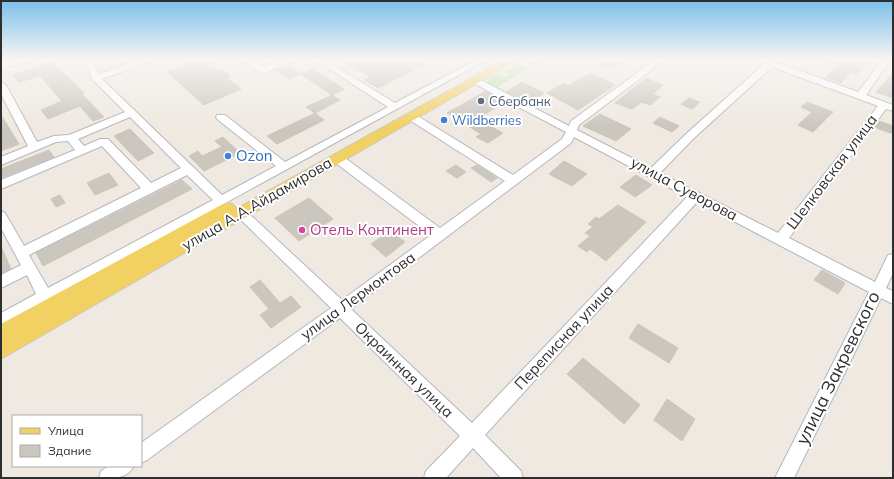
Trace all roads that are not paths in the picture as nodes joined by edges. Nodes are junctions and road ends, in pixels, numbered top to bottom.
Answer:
1 (99, 81) edge
2 (354, 81) edge
3 (439, 81) edge
4 (457, 81) edge
5 (476, 81) joint
6 (632, 81) edge
7 (751, 81) edge
8 (824, 81) edge
9 (871, 81) edge
10 (1, 85) edge
11 (860, 96) junction
12 (888, 106) edge
13 (395, 107) junction
14 (132, 113) junction
15 (221, 117) dead end
16 (412, 117) junction
17 (571, 131) junction
18 (71, 138) junction
19 (34, 147) junction
20 (82, 151) junction
21 (338, 158) junction
22 (1, 161) edge
23 (284, 167) junction
24 (189, 169) junction
25 (653, 173) junction
26 (514, 180) junction
27 (1, 185) edge
28 (149, 189) junction
29 (695, 196) junction
30 (220, 201) junction
31 (241, 213) junction
32 (1, 216) edge
33 (6, 235) edge
34 (440, 235) junction
35 (781, 239) junction
36 (22, 253) junction
37 (893, 259) edge
38 (30, 267) junction
39 (1, 282) edge
40 (877, 290) junction
41 (45, 296) junction
42 (893, 298) edge
43 (341, 309) junction
44 (1, 320) edge
45 (1, 333) edge
46 (1, 350) edge
47 (473, 436) junction
48 (142, 453) edge
49 (124, 467) edge
50 (108, 478) edge
51 (433, 478) edge
52 (514, 478) edge
53 (784, 478) edge

1 - 14 street
2 - 13 street
3 - 13 street
4 - 45 main road, улица А.А.Айдамирова
5 - 16 main road, улица А.А.Айдамирова
5 - 17 street, улица Суворова
6 - 17 street, улица Лермонтова
7 - 25 street
8 - 11 street
9 - 11 street
10 - 19 street
11 - 12 street
12 - 35 street, Шелковская улица
13 - 23 street
14 - 18 street
14 - 24 street
15 - 23 street
16 - 21 main road, улица А.А.Айдамирова
16 - 26 street
17 - 25 street, улица Суворова
17 - 26 street, улица Лермонтова
18 - 19 street
18 - 20 street
19 - 22 street
20 - 27 street
20 - 28 street
21 - 31 main road, улица А.А.Айдамирова
21 - 34 street
23 - 30 street
24 - 28 street
24 - 30 street
25 - 29 street, улица Суворова
26 - 34 street, улица Лермонтова
28 - 36 street
29 - 35 street, улица Суворова
29 - 47 street, Переписная улица
30 - 41 street
31 - 43 street, Окраинная улица
31 - 46 main road, улица А.А.Айдамирова
32 - 33 street
33 - 36 street
34 - 43 street, улица Лермонтова
35 - 40 street, улица Суворова
36 - 38 street
37 - 40 street, улица Закревского
38 - 39 street
38 - 41 street
40 - 42 street, улица Суворова
40 - 53 street, улица Закревского
41 - 44 street
43 - 47 street, Окраинная улица
43 - 48 street, улица Лермонтова
47 - 51 street, Переписная улица
47 - 52 street, Окраинная улица
49 - 50 street

